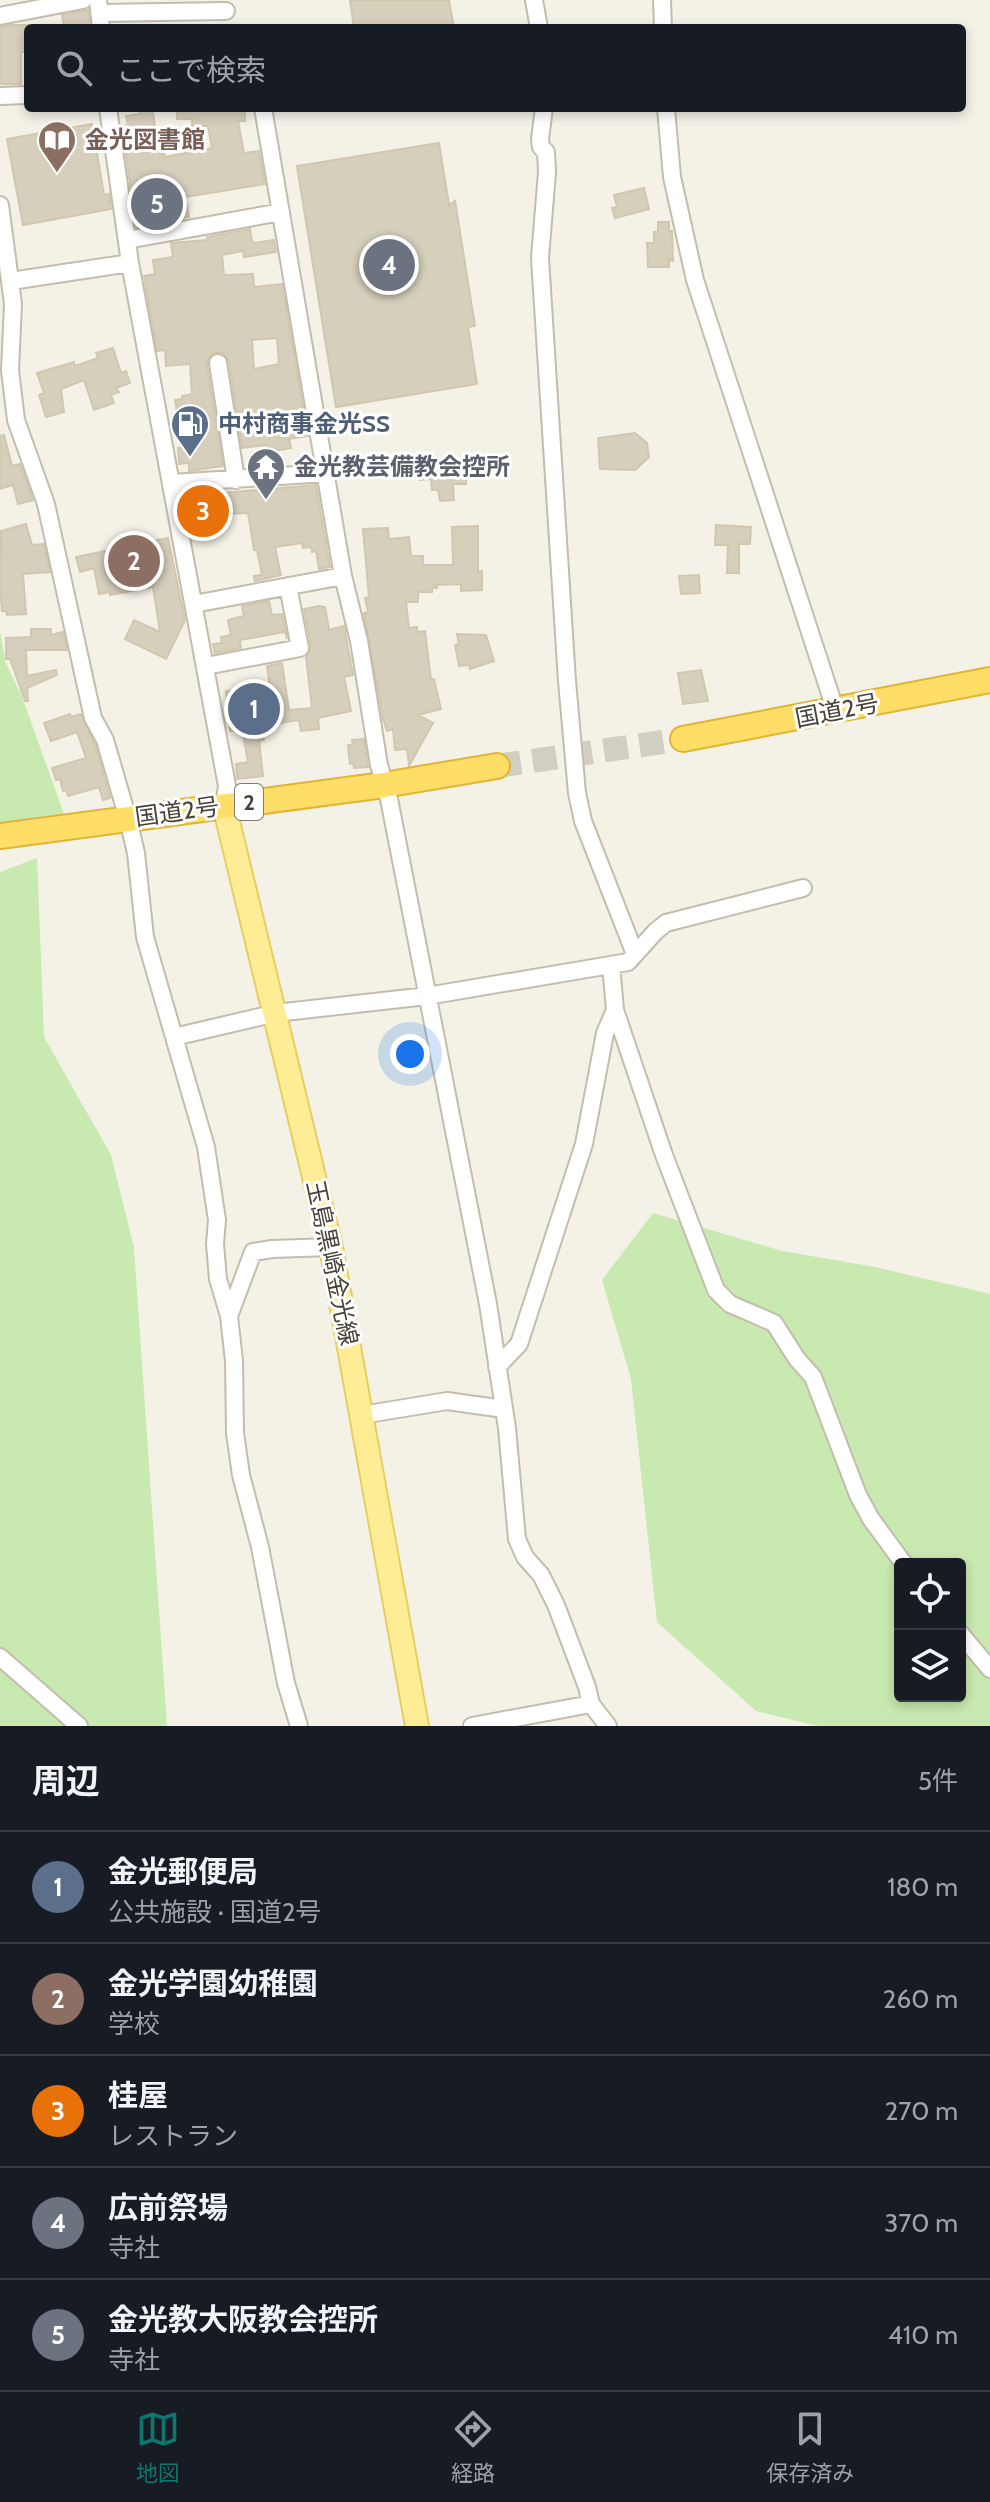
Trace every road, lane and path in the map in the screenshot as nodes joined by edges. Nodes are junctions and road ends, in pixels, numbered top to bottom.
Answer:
1 (83, 0) edge
2 (534, 0) edge
3 (662, 0) edge
4 (226, 13) edge
5 (100, 14) edge
6 (0, 16) edge
7 (538, 24) edge
8 (663, 24) edge
9 (24, 95) edge
10 (0, 96) edge
11 (109, 112) edge
12 (264, 112) edge
13 (543, 112) edge
14 (666, 112) edge
15 (0, 205) edge
16 (281, 212) junction
17 (127, 240) junction
18 (130, 263) junction
19 (11, 281) junction
20 (218, 363) dead end
21 (326, 473) junction
22 (236, 480) junction
23 (172, 483) junction
24 (343, 576) junction
25 (288, 586) junction
26 (194, 604) junction
27 (206, 666) junction
28 (990, 680) edge
29 (836, 712) junction
30 (683, 739) tunnel mouth
31 (497, 766) tunnel mouth
32 (384, 785) junction
33 (224, 805) junction
34 (128, 819) junction
35 (0, 836) edge
36 (803, 888) dead end
37 (635, 954) junction
38 (611, 965) junction
39 (427, 996) junction
40 (615, 1010) junction
41 (276, 1013) junction
42 (174, 1037) junction
43 (331, 1247) junction
44 (229, 1316) junction
45 (497, 1367) junction
46 (504, 1409) junction
47 (362, 1415) junction
48 (900, 1558) edge
49 (966, 1640) edge
50 (0, 1657) edge
51 (990, 1669) edge
52 (591, 1704) junction
53 (64, 1720) edge
54 (79, 1726) edge
55 (299, 1726) edge
56 (417, 1726) edge
57 (472, 1726) edge
58 (608, 1726) edge

1 - 6 street
2 - 7 street
3 - 8 street
4 - 5 street
9 - 10 street
11 - 17 street
12 - 16 street
13 - 37 street
14 - 29 street
15 - 19 street
16 - 17 street
16 - 21 street
17 - 18 street
18 - 19 street
18 - 23 street
19 - 34 street
20 - 22 street
21 - 22 street
21 - 24 street
22 - 23 street
23 - 26 street
24 - 25 street
24 - 32 street
25 - 26 street
25 - 27 street
26 - 27 street
27 - 33 street
28 - 29 highway, 国道2号
29 - 30 highway, 国道2号
31 - 32 highway, 国道2号 / 2
32 - 33 highway, 国道2号 / 2
32 - 39 street
33 - 34 highway, 国道2号 / 2
33 - 41 main road, 玉島黒崎金光線
34 - 35 highway, 国道2号 / 2
34 - 42 street
36 - 37 street
37 - 38 street
38 - 39 street
38 - 40 street
39 - 41 street
39 - 45 street
40 - 45 street
40 - 48 street
41 - 42 street
41 - 43 main road, 玉島黒崎金光線
42 - 44 street
43 - 44 street
43 - 47 main road, 玉島黒崎金光線
44 - 55 street
45 - 46 street
46 - 47 street
46 - 52 street
47 - 56 main road, 玉島黒崎金光線
49 - 51 street
50 - 53 street
52 - 57 street
52 - 58 street
53 - 54 street

